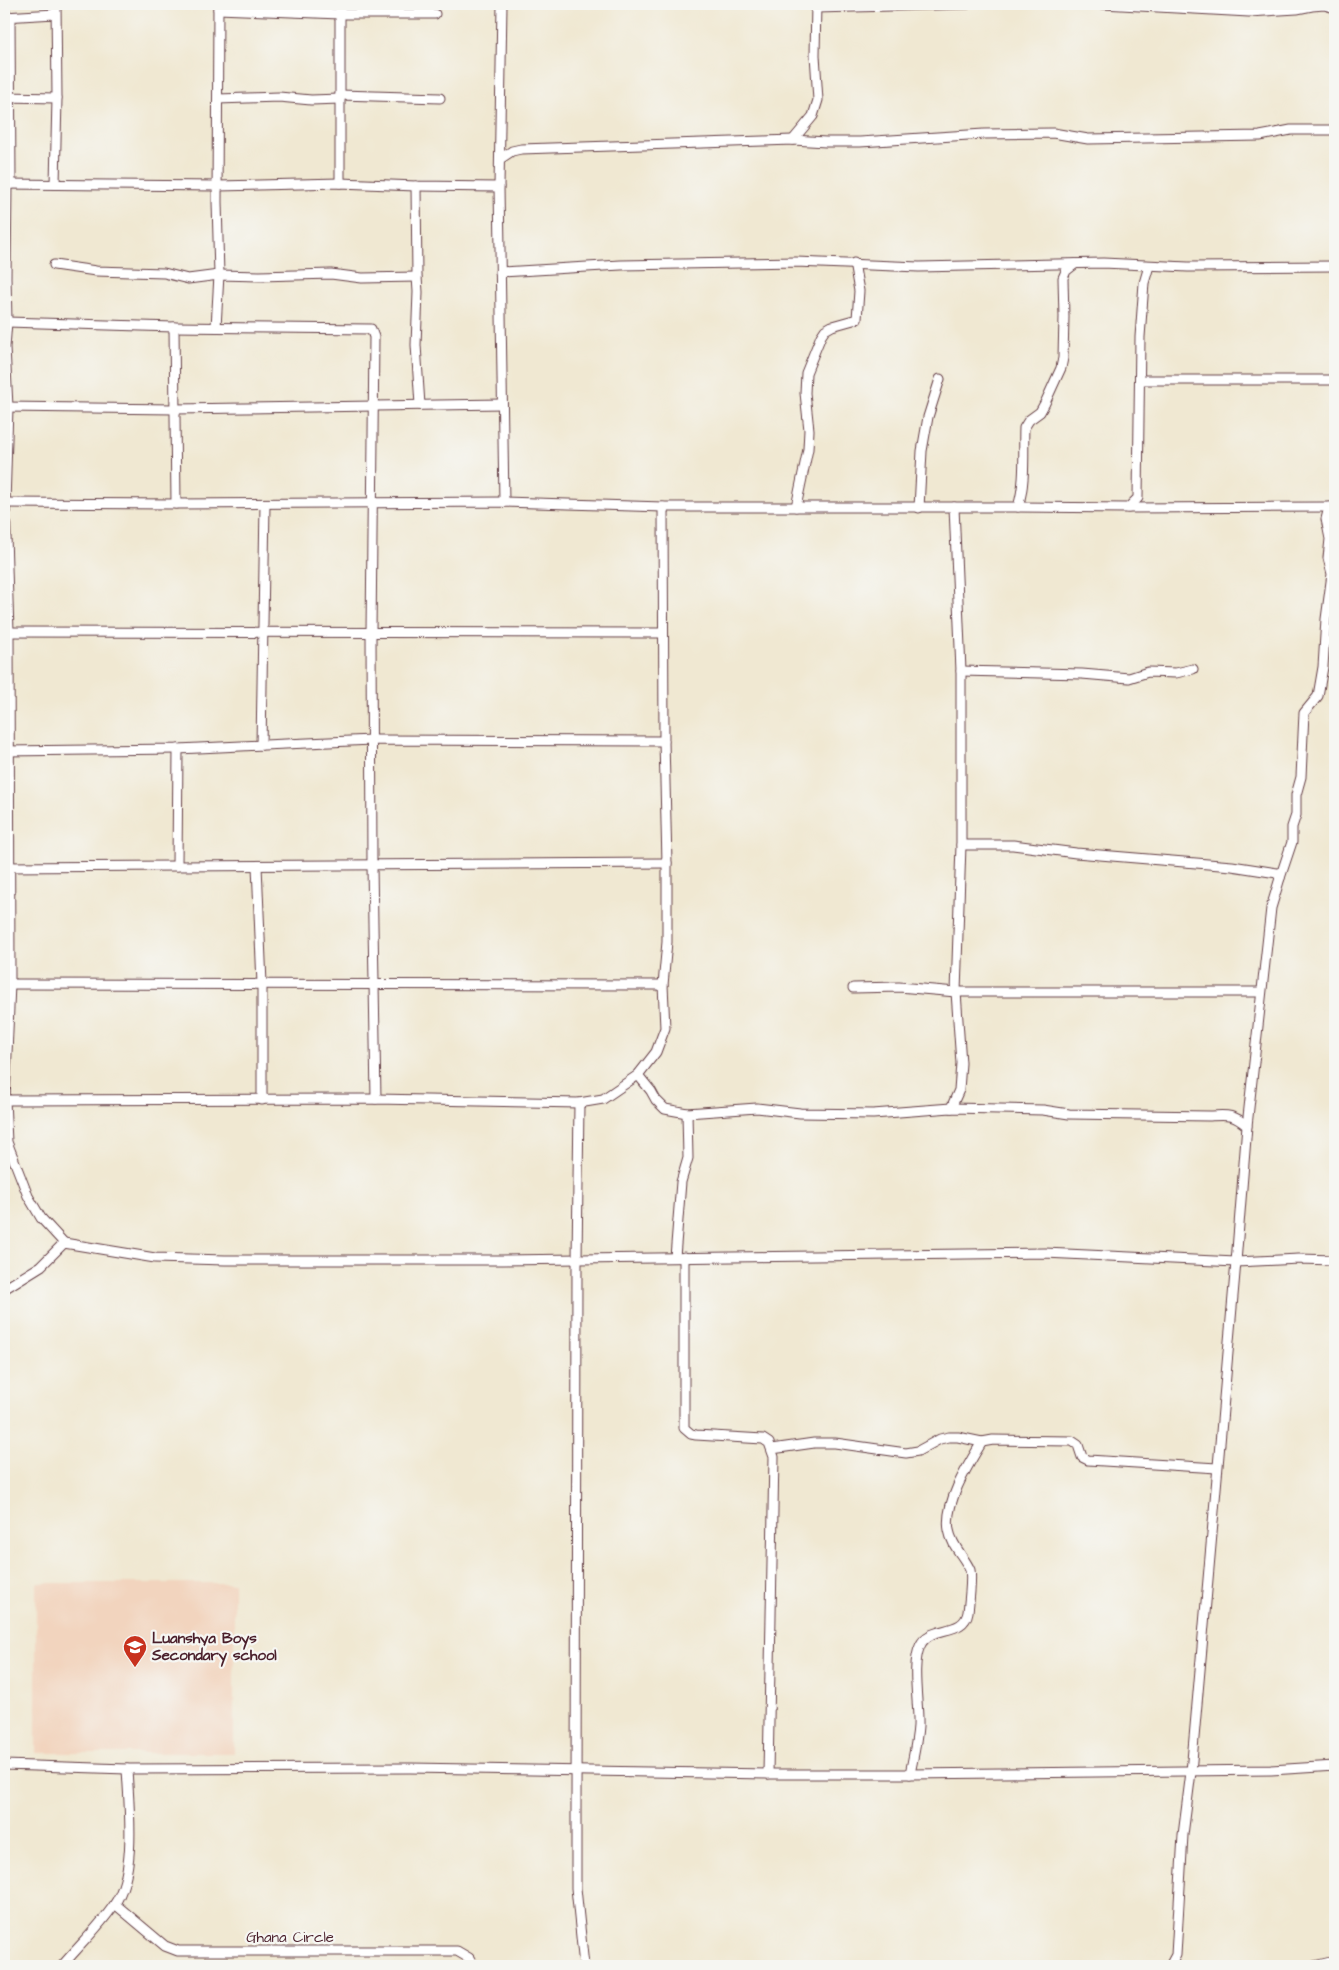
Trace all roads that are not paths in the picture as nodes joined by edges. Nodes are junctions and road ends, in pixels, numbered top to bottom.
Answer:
1 (56, 4) edge
2 (340, 4) edge
3 (502, 4) edge
4 (968, 4) edge
5 (1103, 4) edge
6 (218, 6) edge
7 (816, 6) edge
8 (1335, 8) edge
9 (55, 14) junction
10 (340, 14) junction
11 (435, 14) dead end
12 (7, 18) edge
13 (7, 97) edge
14 (340, 97) junction
15 (57, 98) junction
16 (218, 98) junction
17 (440, 98) dead end
18 (1335, 130) edge
19 (793, 140) junction
20 (500, 159) junction
21 (340, 183) junction
22 (7, 184) edge
23 (55, 184) junction
24 (218, 186) junction
25 (416, 186) junction
26 (499, 187) junction
27 (854, 263) junction
28 (1075, 264) junction
29 (54, 266) dead end
30 (1149, 266) junction
31 (1335, 266) edge
32 (500, 272) junction
33 (219, 275) junction
34 (5, 277) edge
35 (416, 277) junction
36 (7, 322) junction
37 (174, 327) junction
38 (216, 327) junction
39 (4, 347) edge
40 (940, 379) dead end
41 (1141, 380) junction
42 (1335, 380) edge
43 (502, 404) junction
44 (374, 405) junction
45 (420, 405) junction
46 (6, 407) edge
47 (175, 409) junction
48 (504, 502) junction
49 (4, 503) edge
50 (176, 504) junction
51 (265, 504) junction
52 (373, 504) junction
53 (1018, 506) junction
54 (663, 507) junction
55 (796, 507) junction
56 (954, 507) junction
57 (919, 508) junction
58 (1128, 508) junction
59 (1332, 508) edge
60 (6, 632) edge
61 (262, 632) junction
62 (663, 633) junction
63 (371, 634) junction
64 (1193, 669) dead end
65 (961, 671) junction
66 (372, 740) junction
67 (664, 741) junction
68 (261, 745) junction
69 (178, 749) junction
70 (6, 751) edge
71 (961, 845) junction
72 (667, 863) junction
73 (177, 866) junction
74 (257, 866) junction
75 (372, 866) junction
76 (6, 867) edge
77 (1280, 878) junction
78 (7, 984) edge
79 (262, 984) junction
80 (663, 985) junction
81 (373, 986) junction
82 (853, 988) dead end
83 (956, 992) junction
84 (1260, 992) junction
85 (638, 1075) junction
86 (376, 1099) junction
87 (4, 1100) edge
88 (262, 1100) junction
89 (580, 1103) junction
90 (951, 1108) junction
91 (687, 1113) junction
92 (1246, 1126) junction
93 (7, 1142) junction
94 (4, 1153) edge
95 (64, 1243) junction
96 (679, 1257) junction
97 (577, 1259) junction
98 (1335, 1260) edge
99 (1236, 1262) junction
100 (4, 1289) edge
101 (982, 1442) junction
102 (772, 1449) junction
103 (1217, 1468) junction
104 (4, 1765) edge
105 (1335, 1766) edge
106 (127, 1769) junction
107 (576, 1770) junction
108 (1191, 1772) junction
109 (768, 1774) junction
110 (910, 1774) junction
111 (115, 1904) junction
112 (1335, 1961) edge
113 (62, 1966) edge
114 (474, 1966) edge
115 (584, 1966) edge
116 (1170, 1966) edge
117 (1314, 1966) edge

1 - 9 street
2 - 10 street
3 - 20 street
4 - 7 street
5 - 8 street
6 - 10 street
6 - 16 street
7 - 19 street
9 - 12 street
9 - 15 street
10 - 11 street
10 - 14 street
12 - 13 street
13 - 15 street
13 - 22 street
14 - 16 street
14 - 17 street
14 - 21 street
15 - 23 street
16 - 24 street
18 - 19 street
19 - 20 street
20 - 26 street
21 - 24 street
21 - 25 street
22 - 23 street
22 - 34 street
23 - 24 street
24 - 33 street
25 - 26 street
25 - 35 street
26 - 32 street
27 - 28 street
27 - 32 street
27 - 55 street
28 - 30 street
28 - 53 street
29 - 33 street
30 - 31 street
30 - 41 street
32 - 43 street
33 - 35 street
33 - 38 street
34 - 36 street
35 - 45 street
36 - 37 street
36 - 39 street
37 - 38 street
37 - 47 street
38 - 44 street
39 - 46 street
40 - 57 street
41 - 42 street
41 - 58 street
43 - 45 street
43 - 48 street
44 - 45 street
44 - 47 street
44 - 52 street
46 - 47 street
46 - 49 street
47 - 50 street
48 - 52 street
48 - 54 street
49 - 50 street
49 - 60 street
50 - 51 street
51 - 52 street
51 - 61 street
52 - 63 street
53 - 56 street
53 - 58 street
54 - 55 street
54 - 62 street
55 - 57 street
56 - 57 street
56 - 65 street
58 - 59 street
59 - 77 street
60 - 61 street
60 - 70 street
61 - 63 street
61 - 68 street
62 - 63 street
62 - 67 street
63 - 66 street
64 - 65 street
65 - 71 street
66 - 67 street
66 - 68 street
66 - 75 street
67 - 72 street
68 - 69 street
69 - 70 street
69 - 73 street
70 - 76 street
71 - 77 street
71 - 83 street
72 - 75 street
72 - 80 street
73 - 74 street
73 - 76 street
74 - 75 street
74 - 79 street
75 - 81 street
76 - 78 street
77 - 84 street
78 - 79 street
78 - 87 street
79 - 81 street
79 - 88 street
80 - 81 street
80 - 85 street
81 - 86 street
82 - 83 street
83 - 84 street
83 - 90 street
84 - 92 street
85 - 89 street
85 - 91 street
86 - 88 street
86 - 89 street
87 - 88 street
87 - 93 street
89 - 97 street
90 - 91 street
90 - 92 street
91 - 96 street
92 - 99 street
93 - 94 street
93 - 95 street
95 - 97 street
95 - 100 street
96 - 97 street
96 - 99 street
96 - 102 street
97 - 107 street
98 - 99 street
99 - 103 street
101 - 102 street
101 - 103 street
101 - 110 street
102 - 109 street
103 - 108 street
104 - 106 street
105 - 108 street
106 - 107 street
106 - 111 street
107 - 109 street
107 - 115 street
108 - 110 street
108 - 116 street
109 - 110 street
111 - 113 street
111 - 114 street, Ghana Circle
112 - 117 street

